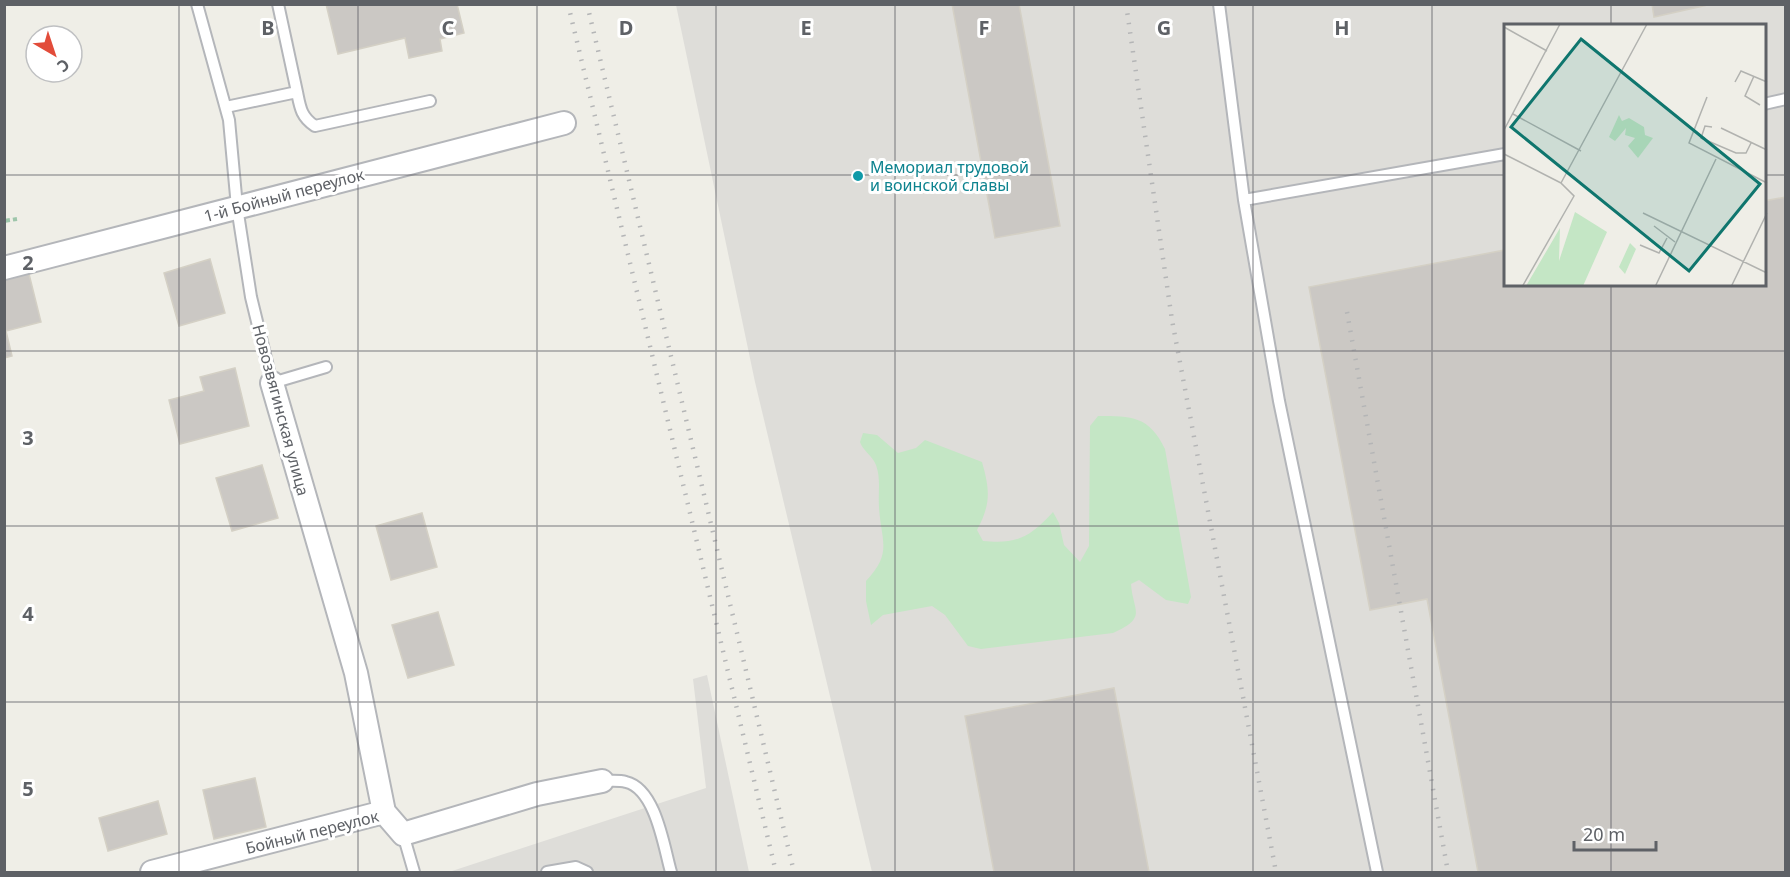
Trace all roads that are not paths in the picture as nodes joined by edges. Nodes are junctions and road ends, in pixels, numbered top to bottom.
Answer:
1 (197, 4) edge
2 (278, 4) edge
3 (1219, 4) edge
4 (297, 92) junction
5 (1785, 99) edge
6 (430, 101) dead end
7 (1766, 104) edge
8 (226, 107) junction
9 (564, 123) dead end
10 (1504, 154) edge
11 (1244, 200) junction
12 (237, 207) junction
13 (4, 268) edge
14 (326, 367) dead end
15 (272, 383) junction
16 (602, 781) joint
17 (384, 812) junction
18 (403, 834) junction
19 (152, 873) edge
20 (414, 873) edge
21 (547, 873) edge
22 (586, 873) edge
23 (671, 873) edge
24 (1377, 873) edge

1 - 8 lane, Новозвягинская улица
2 - 4 lane
3 - 11 lane
4 - 6 lane
4 - 8 lane
5 - 7 lane
8 - 12 lane, Новозвягинская улица
9 - 12 street, 1-й Бойный переулок
10 - 11 lane
11 - 24 lane
12 - 13 street, 1-й Бойный переулок
12 - 15 lane, Новозвягинская улица
14 - 15 lane
15 - 17 street, Новозвягинская улица
16 - 18 street, Бойный переулок
16 - 23 lane
17 - 18 street, Бойный переулок
17 - 19 street, Бойный переулок
18 - 20 lane
21 - 22 lane

